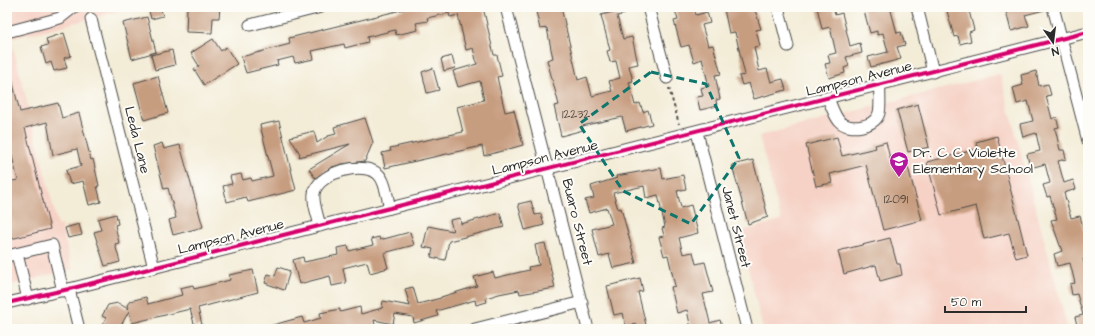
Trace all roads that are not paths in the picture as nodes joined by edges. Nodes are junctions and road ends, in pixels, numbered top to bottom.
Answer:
1 (74, 7) edge
2 (321, 7) edge
3 (506, 7) edge
4 (648, 7) edge
5 (778, 7) edge
6 (916, 7) edge
7 (1053, 7) edge
8 (91, 19) dead end
9 (250, 25) dead end
10 (7, 32) edge
11 (1088, 32) edge
12 (1061, 39) junction
13 (788, 46) dead end
14 (933, 72) junction
15 (667, 78) road end
16 (880, 85) junction
17 (828, 98) junction
18 (697, 132) junction
19 (1088, 141) edge
20 (548, 168) junction
21 (390, 208) junction
22 (320, 226) junction
23 (12, 255) edge
24 (154, 268) junction
25 (66, 290) junction
26 (28, 299) junction
27 (582, 302) junction
28 (7, 303) edge
29 (79, 329) edge
30 (475, 329) edge
31 (588, 329) edge
32 (747, 329) edge

1 - 10 street
2 - 9 street
3 - 20 street, Buaro Street
4 - 15 street
5 - 13 street
6 - 14 street
7 - 12 street
8 - 24 street, Leda Lane
11 - 12 street, Lampson Avenue
12 - 14 street, Lampson Avenue
12 - 19 street
14 - 16 street, Lampson Avenue
16 - 17 street, Lampson Avenue
16 - 17 street
17 - 18 street, Lampson Avenue
18 - 20 street, Lampson Avenue
18 - 32 street, Janet Street
20 - 21 street, Lampson Avenue
20 - 27 street, Buaro Street
21 - 22 street, Lampson Avenue
21 - 22 street
22 - 24 street, Lampson Avenue
23 - 25 street
23 - 26 street
24 - 25 street, Lampson Avenue
25 - 26 street, Lampson Avenue
25 - 29 street
26 - 28 street, Lampson Avenue
27 - 30 street
27 - 31 street, Buaro Street

